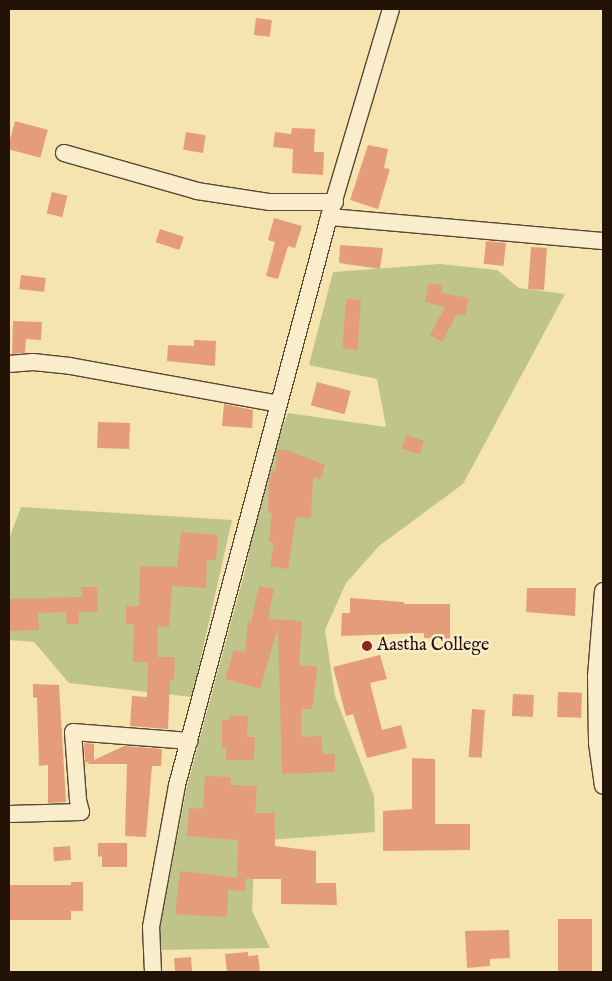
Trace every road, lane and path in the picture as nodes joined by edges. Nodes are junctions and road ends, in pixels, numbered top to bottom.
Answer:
1 (391, 9) edge
2 (64, 153) dead end
3 (332, 210) junction
4 (603, 241) edge
5 (9, 364) edge
6 (280, 404) junction
7 (603, 591) edge
8 (190, 741) junction
9 (603, 786) edge
10 (9, 814) edge
11 (153, 972) edge

1 - 3 street
2 - 3 street
3 - 4 street
3 - 6 street
5 - 6 street
6 - 8 street
7 - 9 street
8 - 10 street
8 - 11 street

